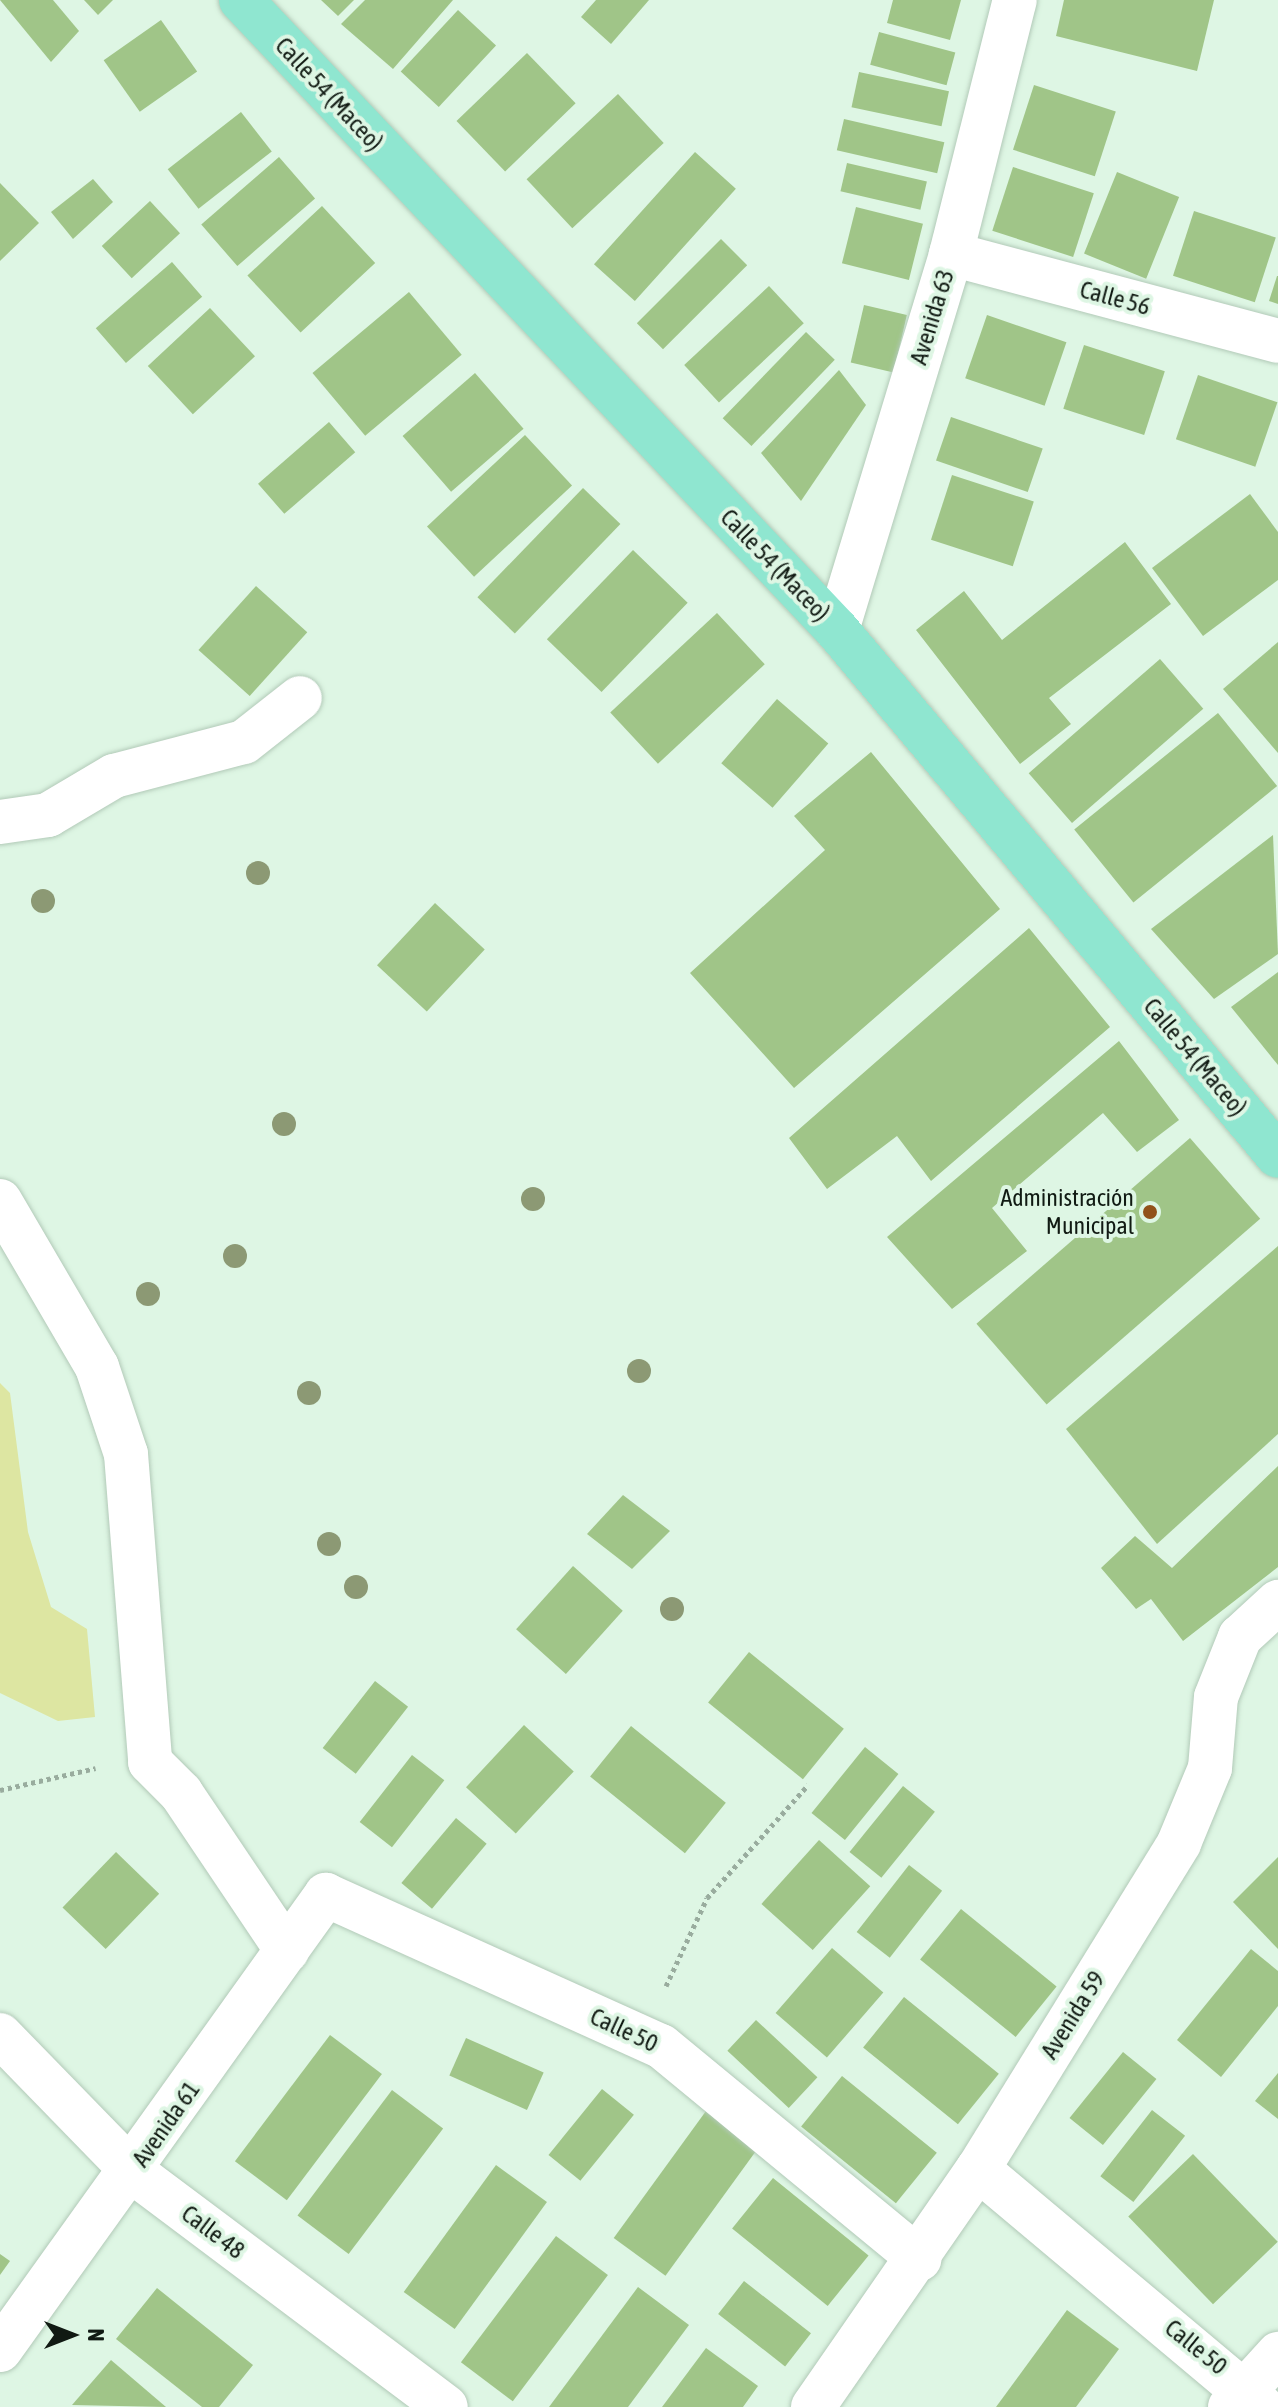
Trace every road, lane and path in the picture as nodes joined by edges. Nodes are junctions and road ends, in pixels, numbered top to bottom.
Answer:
1 (241, 0) edge
2 (1015, 0) edge
3 (951, 254) junction
4 (1278, 341) edge
5 (837, 630) junction
6 (300, 698) dead end
7 (0, 822) edge
8 (1274, 1145) edge
9 (0, 1201) edge
10 (1278, 1602) edge
11 (150, 1762) junction
12 (808, 1785) dead end
13 (0, 1790) edge
14 (326, 1895) joint
15 (287, 1951) junction
16 (0, 2035) edge
17 (661, 2046) junction
18 (978, 2169) junction
19 (133, 2172) junction
20 (919, 2259) junction
21 (0, 2350) edge
22 (1278, 2354) edge
23 (1246, 2400) edge
24 (446, 2407) edge
25 (813, 2407) edge

1 - 5 main road, Calle 54 (Maceo)
2 - 3 street, Avenida 63
3 - 4 street, Calle 56
3 - 5 street, Avenida 63
5 - 8 main road, Calle 54 (Maceo)
6 - 7 street
9 - 11 street
10 - 18 street, Avenida 59
11 - 13 path
11 - 15 street
12 - 17 path
14 - 15 street, Avenida 61
14 - 17 street, Calle 50
15 - 19 street, Avenida 61
16 - 19 street, Calle 48
17 - 20 street, Calle 50
18 - 20 street, Avenida 59
18 - 23 street, Calle 50
19 - 21 street, Avenida 61
19 - 24 street, Calle 48
20 - 25 street, Avenida 59
22 - 23 street

